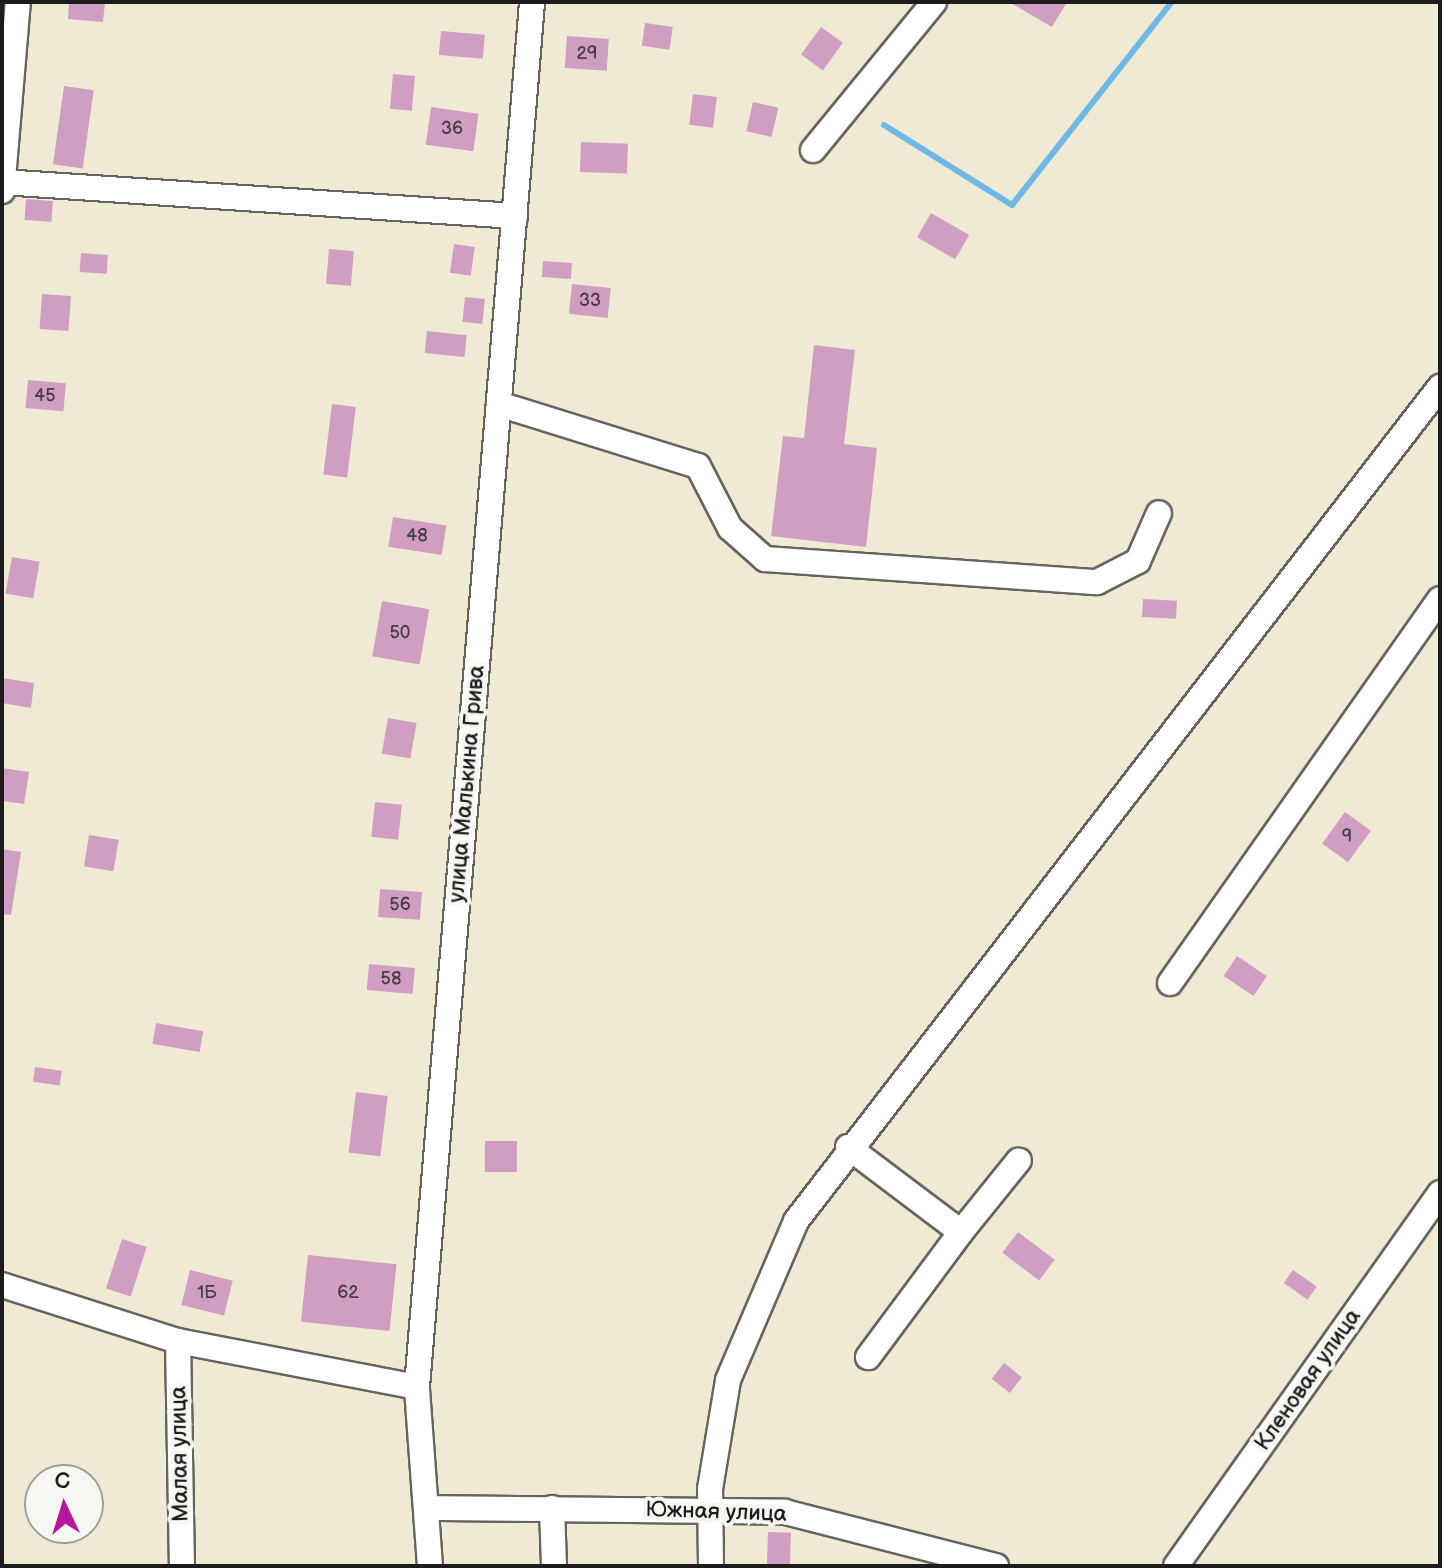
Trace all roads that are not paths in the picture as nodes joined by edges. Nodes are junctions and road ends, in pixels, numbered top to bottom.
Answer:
1 (18, 2) edge
2 (532, 2) edge
3 (934, 2) edge
4 (813, 150) dead end
5 (2, 182) edge
6 (2, 191) edge
7 (515, 216) junction
8 (1440, 387) edge
9 (499, 404) junction
10 (1159, 513) dead end
11 (1440, 599) edge
12 (1170, 983) dead end
13 (848, 1147) junction
14 (1019, 1160) dead end
15 (1440, 1193) edge
16 (961, 1232) junction
17 (2, 1285) edge
18 (178, 1341) junction
19 (868, 1357) dead end
20 (417, 1387) junction
21 (429, 1508) junction
22 (552, 1508) junction
23 (709, 1509) junction
24 (182, 1566) edge
25 (430, 1566) edge
26 (554, 1566) edge
27 (711, 1566) edge
28 (996, 1566) edge
29 (1176, 1566) edge

1 - 5 street
2 - 7 street, улица Малькина Грива
3 - 4 street
5 - 6 street
5 - 7 street
7 - 9 street, улица Малькина Грива
8 - 13 street
9 - 10 street
9 - 20 street, улица Малькина Грива
11 - 12 street
13 - 16 street
13 - 23 street
14 - 16 street
15 - 29 street, Кленовая улица
16 - 19 street
17 - 18 street
18 - 20 street
18 - 24 street, Малая улица
20 - 21 street, улица Малькина Грива
21 - 22 street, Южная улица
21 - 25 street, улица Малькина Грива
22 - 23 street, Южная улица
22 - 26 street
23 - 27 street
23 - 28 street, Южная улица

